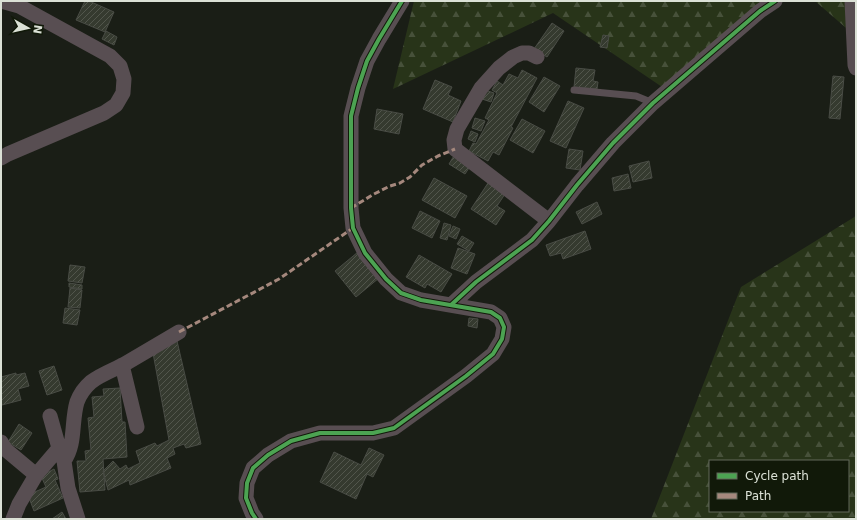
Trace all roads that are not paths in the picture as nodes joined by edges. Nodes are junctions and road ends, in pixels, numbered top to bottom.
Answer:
1 (1, 1) edge
2 (402, 1) edge
3 (775, 1) edge
4 (852, 1) edge
5 (537, 57) dead end
6 (856, 68) edge
7 (574, 90) dead end
8 (653, 103) junction
9 (1, 158) edge
10 (549, 221) junction
11 (451, 305) junction
12 (179, 332) dead end
13 (122, 365) junction
14 (50, 416) dead end
15 (137, 427) dead end
16 (1, 442) edge
17 (61, 455) junction
18 (36, 475) junction
19 (13, 519) edge
20 (78, 519) edge
21 (256, 519) edge

1 - 9 street
2 - 11 street
3 - 8 street
4 - 6 street
5 - 10 street
7 - 8 lane
8 - 10 street
10 - 11 street
11 - 21 street
12 - 13 street
13 - 15 street
13 - 17 street
14 - 17 street
16 - 18 street
17 - 18 street
17 - 20 street
18 - 19 street

